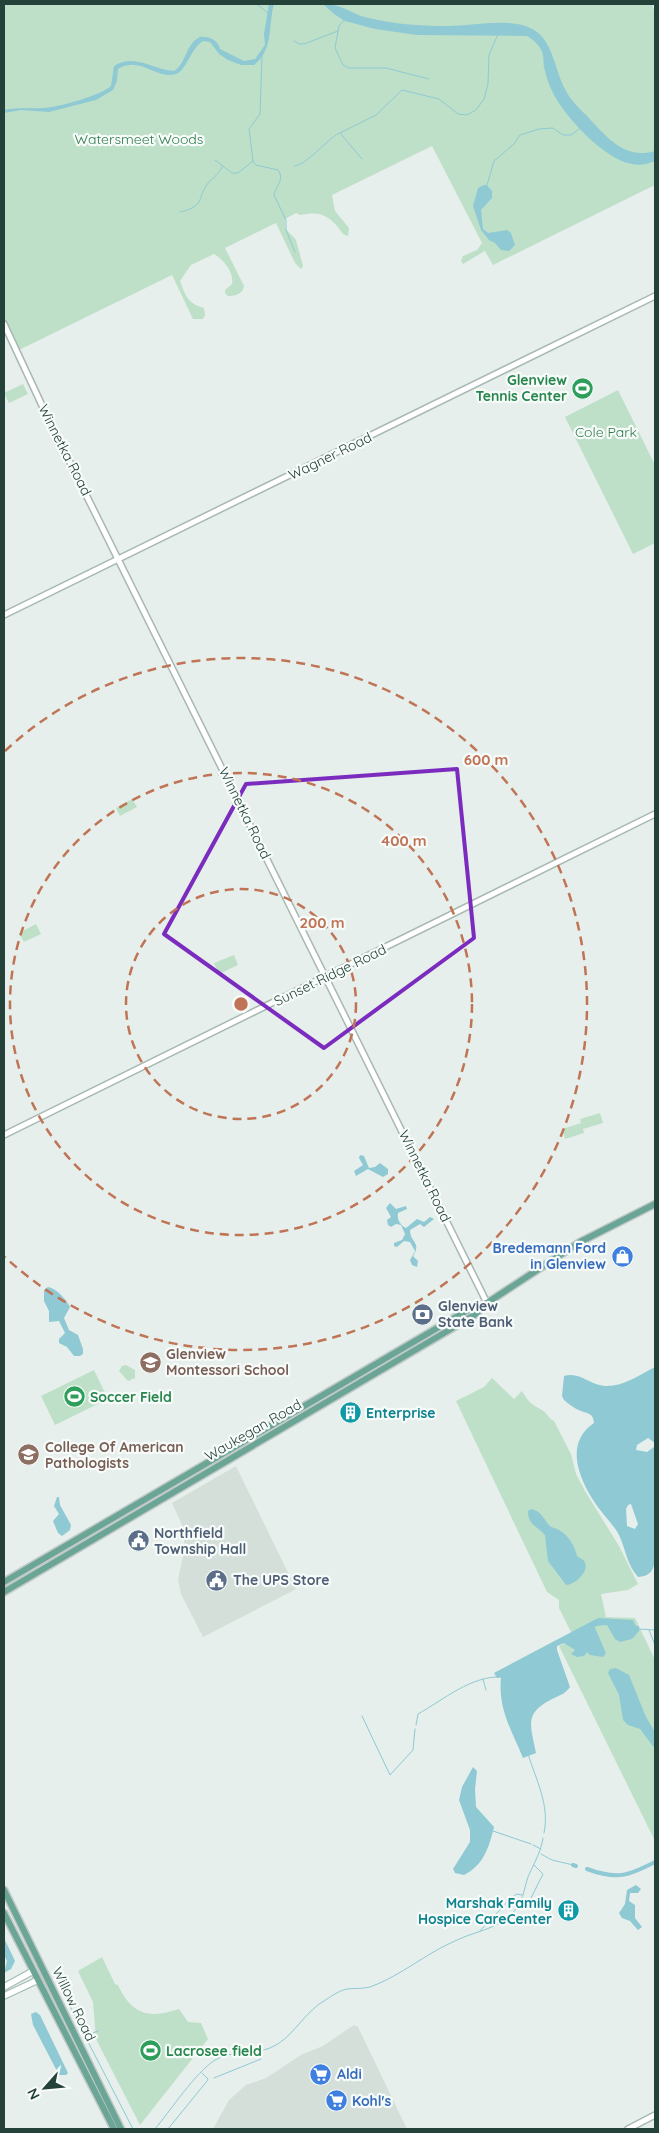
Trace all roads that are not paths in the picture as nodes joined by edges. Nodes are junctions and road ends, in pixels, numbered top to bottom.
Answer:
1 (655, 296) edge
2 (4, 324) edge
3 (119, 559) junction
4 (4, 615) edge
5 (655, 814) edge
6 (326, 977) junction
7 (4, 1135) edge
8 (655, 1204) edge
9 (487, 1303) junction
10 (237, 1450) junction
11 (4, 1582) edge
12 (4, 1592) edge
13 (4, 1890) edge
14 (4, 1913) edge
15 (42, 1968) junction
16 (33, 1971) junction
17 (46, 1976) junction
18 (38, 1980) junction
19 (4, 1987) edge
20 (4, 1996) edge
21 (655, 2115) edge
22 (114, 2129) edge
23 (121, 2129) edge
24 (628, 2129) edge

1 - 3 street, Wagner Road
2 - 3 street, Winnetka Road
3 - 4 street, Wagner Road
3 - 6 street, Winnetka Road
5 - 6 street, Sunset Ridge Road
6 - 7 street, Sunset Ridge Road
6 - 9 street, Winnetka Road
8 - 9 main road, Waukegan Road
9 - 10 main road, Waukegan Road
10 - 11 main road, Waukegan Road
10 - 12 main road, Waukegan Road
13 - 15 main road, Willow Road
14 - 16 main road, Willow Road
15 - 16 main road
15 - 17 main road, Willow Road
16 - 18 main road, Willow Road
16 - 19 main road
17 - 18 main road
17 - 23 main road, Willow Road
18 - 20 main road
18 - 22 main road, Willow Road
21 - 24 street

